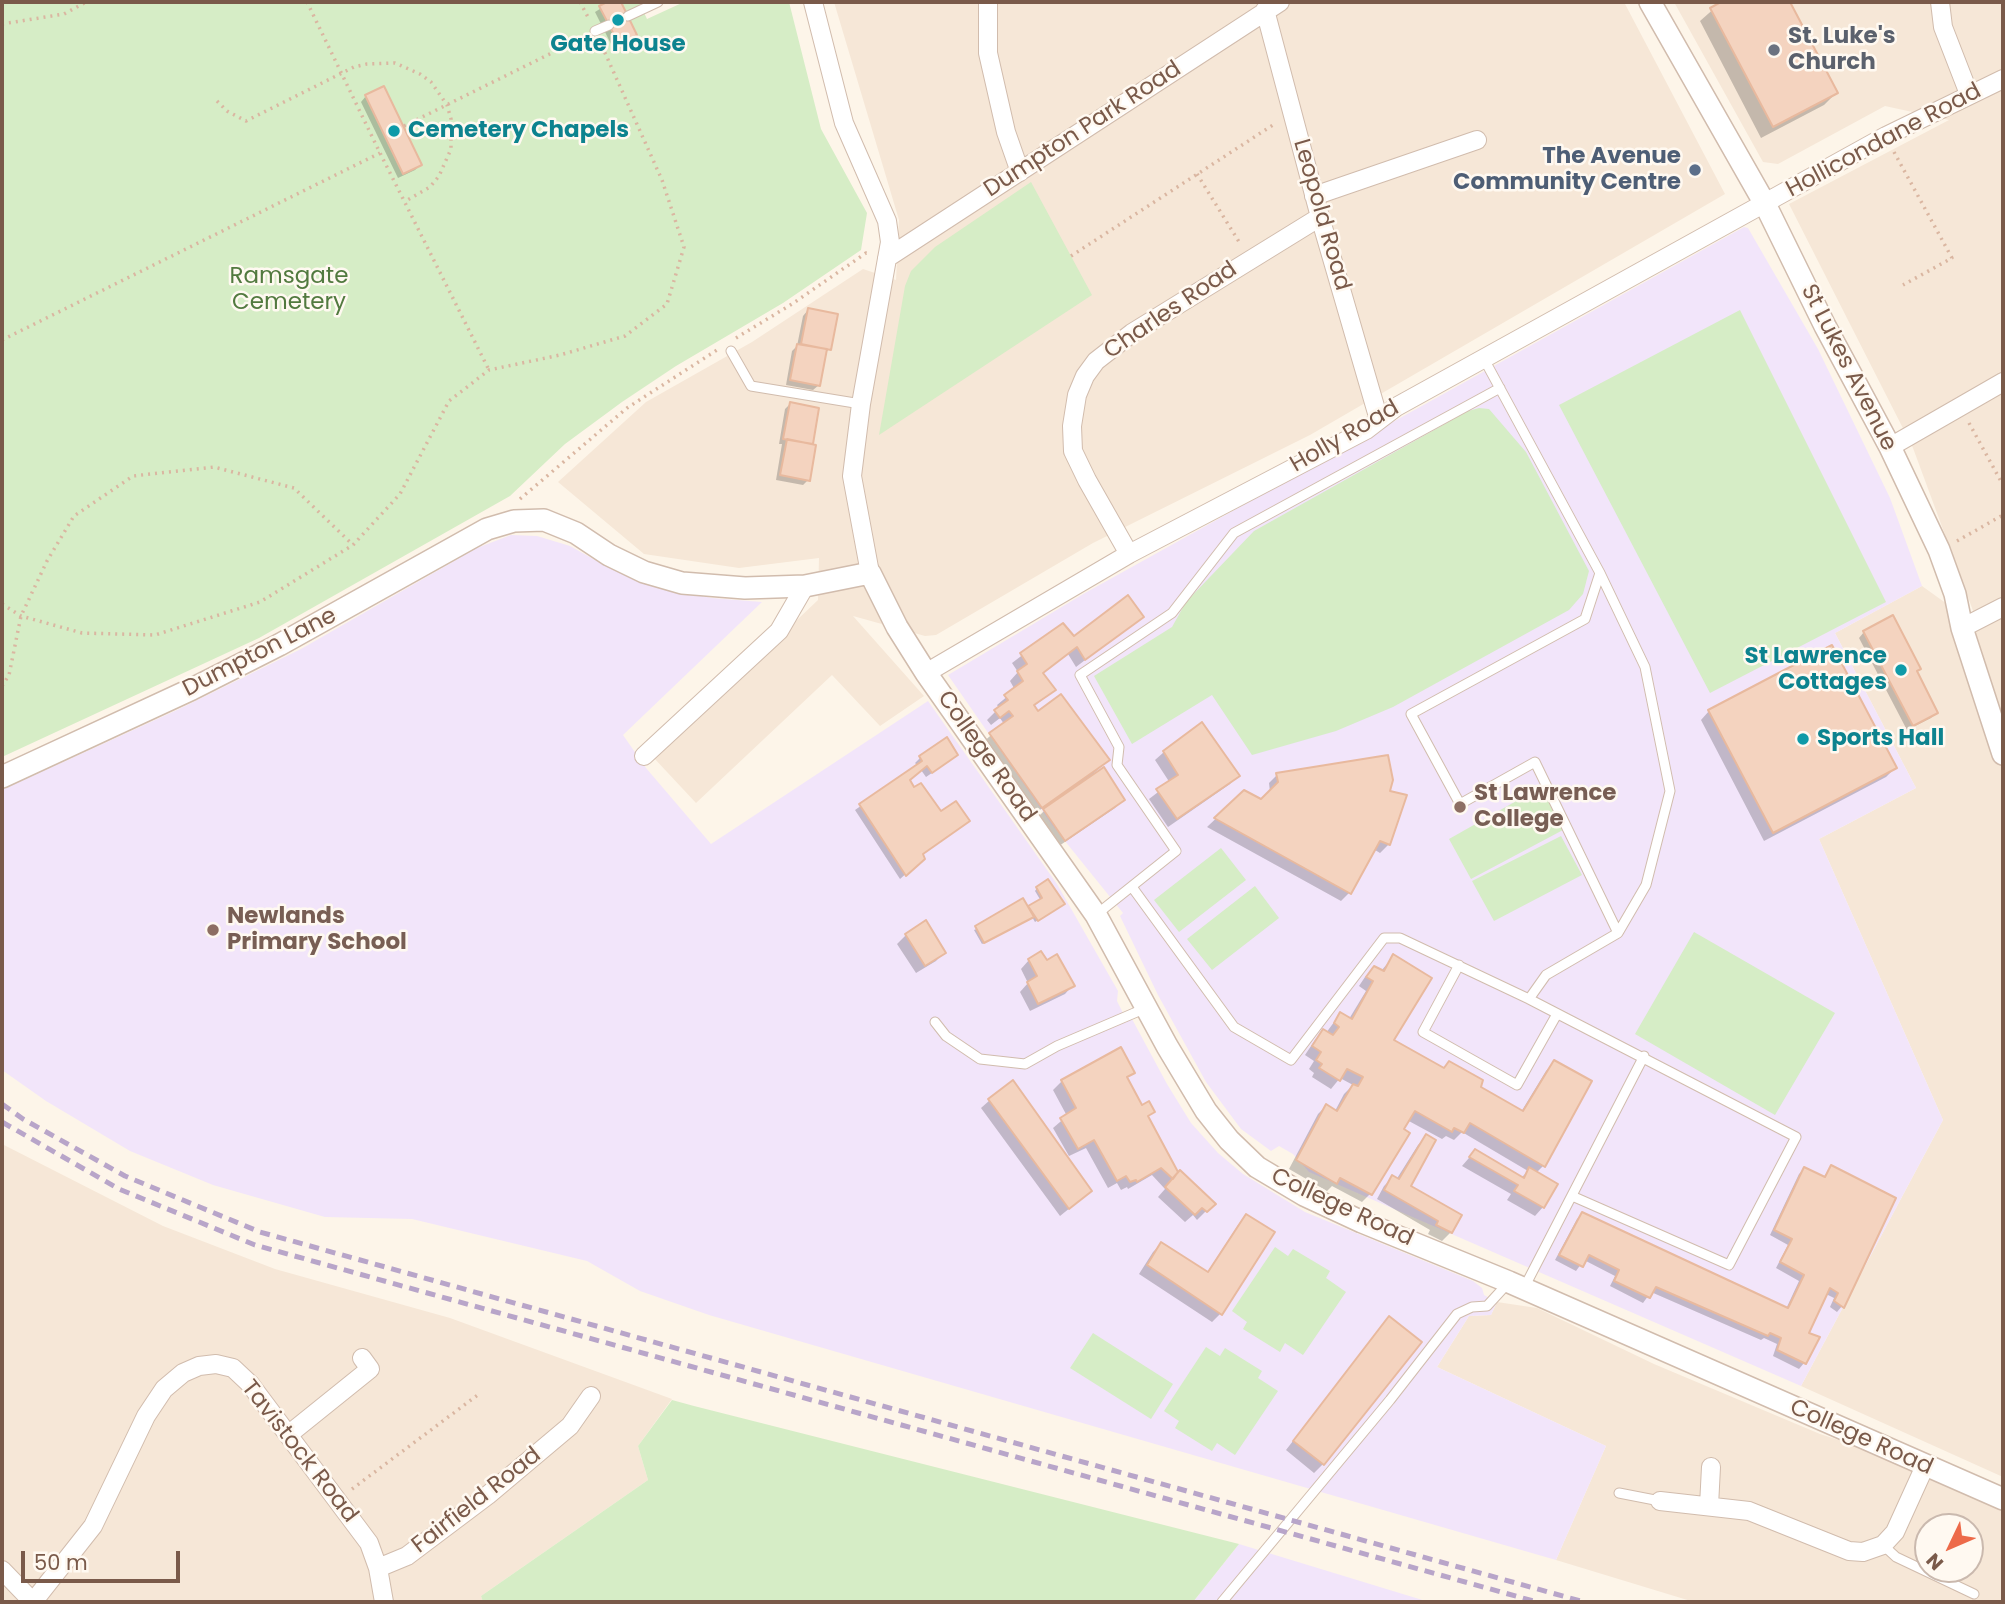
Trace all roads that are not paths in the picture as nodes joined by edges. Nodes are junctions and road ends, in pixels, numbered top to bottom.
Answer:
1 (658, 2) edge
2 (813, 2) edge
3 (988, 2) edge
4 (1650, 2) edge
5 (1940, 2) edge
6 (1273, 6) edge
7 (628, 16) dead end
8 (609, 25) dead end
9 (595, 31) road end
10 (2003, 79) edge
11 (1969, 94) junction
12 (1477, 140) dead end
13 (1020, 172) junction
14 (1314, 196) junction
15 (1765, 204) junction
16 (1320, 217) junction
17 (887, 258) junction
18 (731, 351) dead end
19 (1483, 359) junction
20 (2003, 382) edge
21 (1500, 388) junction
22 (861, 404) junction
23 (1379, 420) junction
24 (1890, 447) junction
25 (1129, 554) junction
26 (870, 573) junction
27 (1600, 573) junction
28 (805, 586) junction
29 (2003, 607) edge
30 (1962, 628) junction
31 (926, 673) junction
32 (1997, 713) edge
33 (2003, 754) edge
34 (644, 756) dead end
35 (2, 777) edge
36 (1132, 887) junction
37 (1096, 915) junction
38 (1618, 933) junction
39 (1459, 965) junction
40 (1529, 999) junction
41 (1148, 1007) junction
42 (1557, 1014) junction
43 (935, 1022) dead end
44 (1644, 1056) junction
45 (1572, 1196) junction
46 (1516, 1285) junction
47 (362, 1358) dead end
48 (591, 1396) dead end
49 (288, 1435) junction
50 (1925, 1466) junction
51 (1711, 1467) dead end
52 (1619, 1493) dead end
53 (2003, 1499) edge
54 (1660, 1501) joint
55 (1709, 1506) junction
56 (1883, 1545) junction
57 (378, 1568) junction
58 (2, 1570) edge
59 (1974, 1594) dead end
60 (1226, 1601) edge
61 (33, 1602) edge
62 (384, 1602) edge

1 - 7 lane
2 - 17 street, College Road
3 - 13 street
4 - 15 street, St Lukes Avenue
5 - 11 street
6 - 13 street, Dumpton Park Road
6 - 14 street, Leopold Road
8 - 9 lane
10 - 11 street, Hollicondane Road
11 - 15 street, Hollicondane Road
12 - 14 street
13 - 17 street, Dumpton Park Road
14 - 16 street, Leopold Road
15 - 19 street, Holly Road
15 - 24 street, St Lukes Avenue
16 - 23 street, Leopold Road
16 - 25 street, Charles Road
17 - 22 street, College Road
18 - 22 lane
19 - 21 lane
19 - 23 street, Holly Road
20 - 24 street
21 - 27 lane
21 - 36 lane
22 - 26 street, College Road
23 - 25 street, Holly Road
24 - 30 street, St Lukes Avenue
25 - 31 street, Holly Road
26 - 28 street
26 - 31 street, College Road
27 - 38 lane
27 - 38 lane
28 - 34 street
28 - 35 street, Dumpton Lane
29 - 30 street
30 - 32 street, St Lukes Avenue
31 - 37 street, College Road
32 - 33 street, St Lukes Avenue
36 - 37 lane
36 - 39 lane
37 - 41 street, College Road
38 - 40 lane
39 - 40 lane
39 - 42 lane
40 - 42 lane
41 - 43 lane
41 - 46 street, College Road
42 - 44 lane
44 - 45 lane
44 - 45 lane
45 - 46 lane
46 - 50 street, College Road
46 - 60 lane
47 - 49 street
48 - 57 street, Fairfield Road
49 - 57 street, Tavistock Road
49 - 61 street, Tavistock Road
50 - 53 street, College Road
50 - 56 street
51 - 55 street
52 - 54 lane
54 - 55 street
55 - 56 street
56 - 59 lane
57 - 62 street
58 - 61 street

